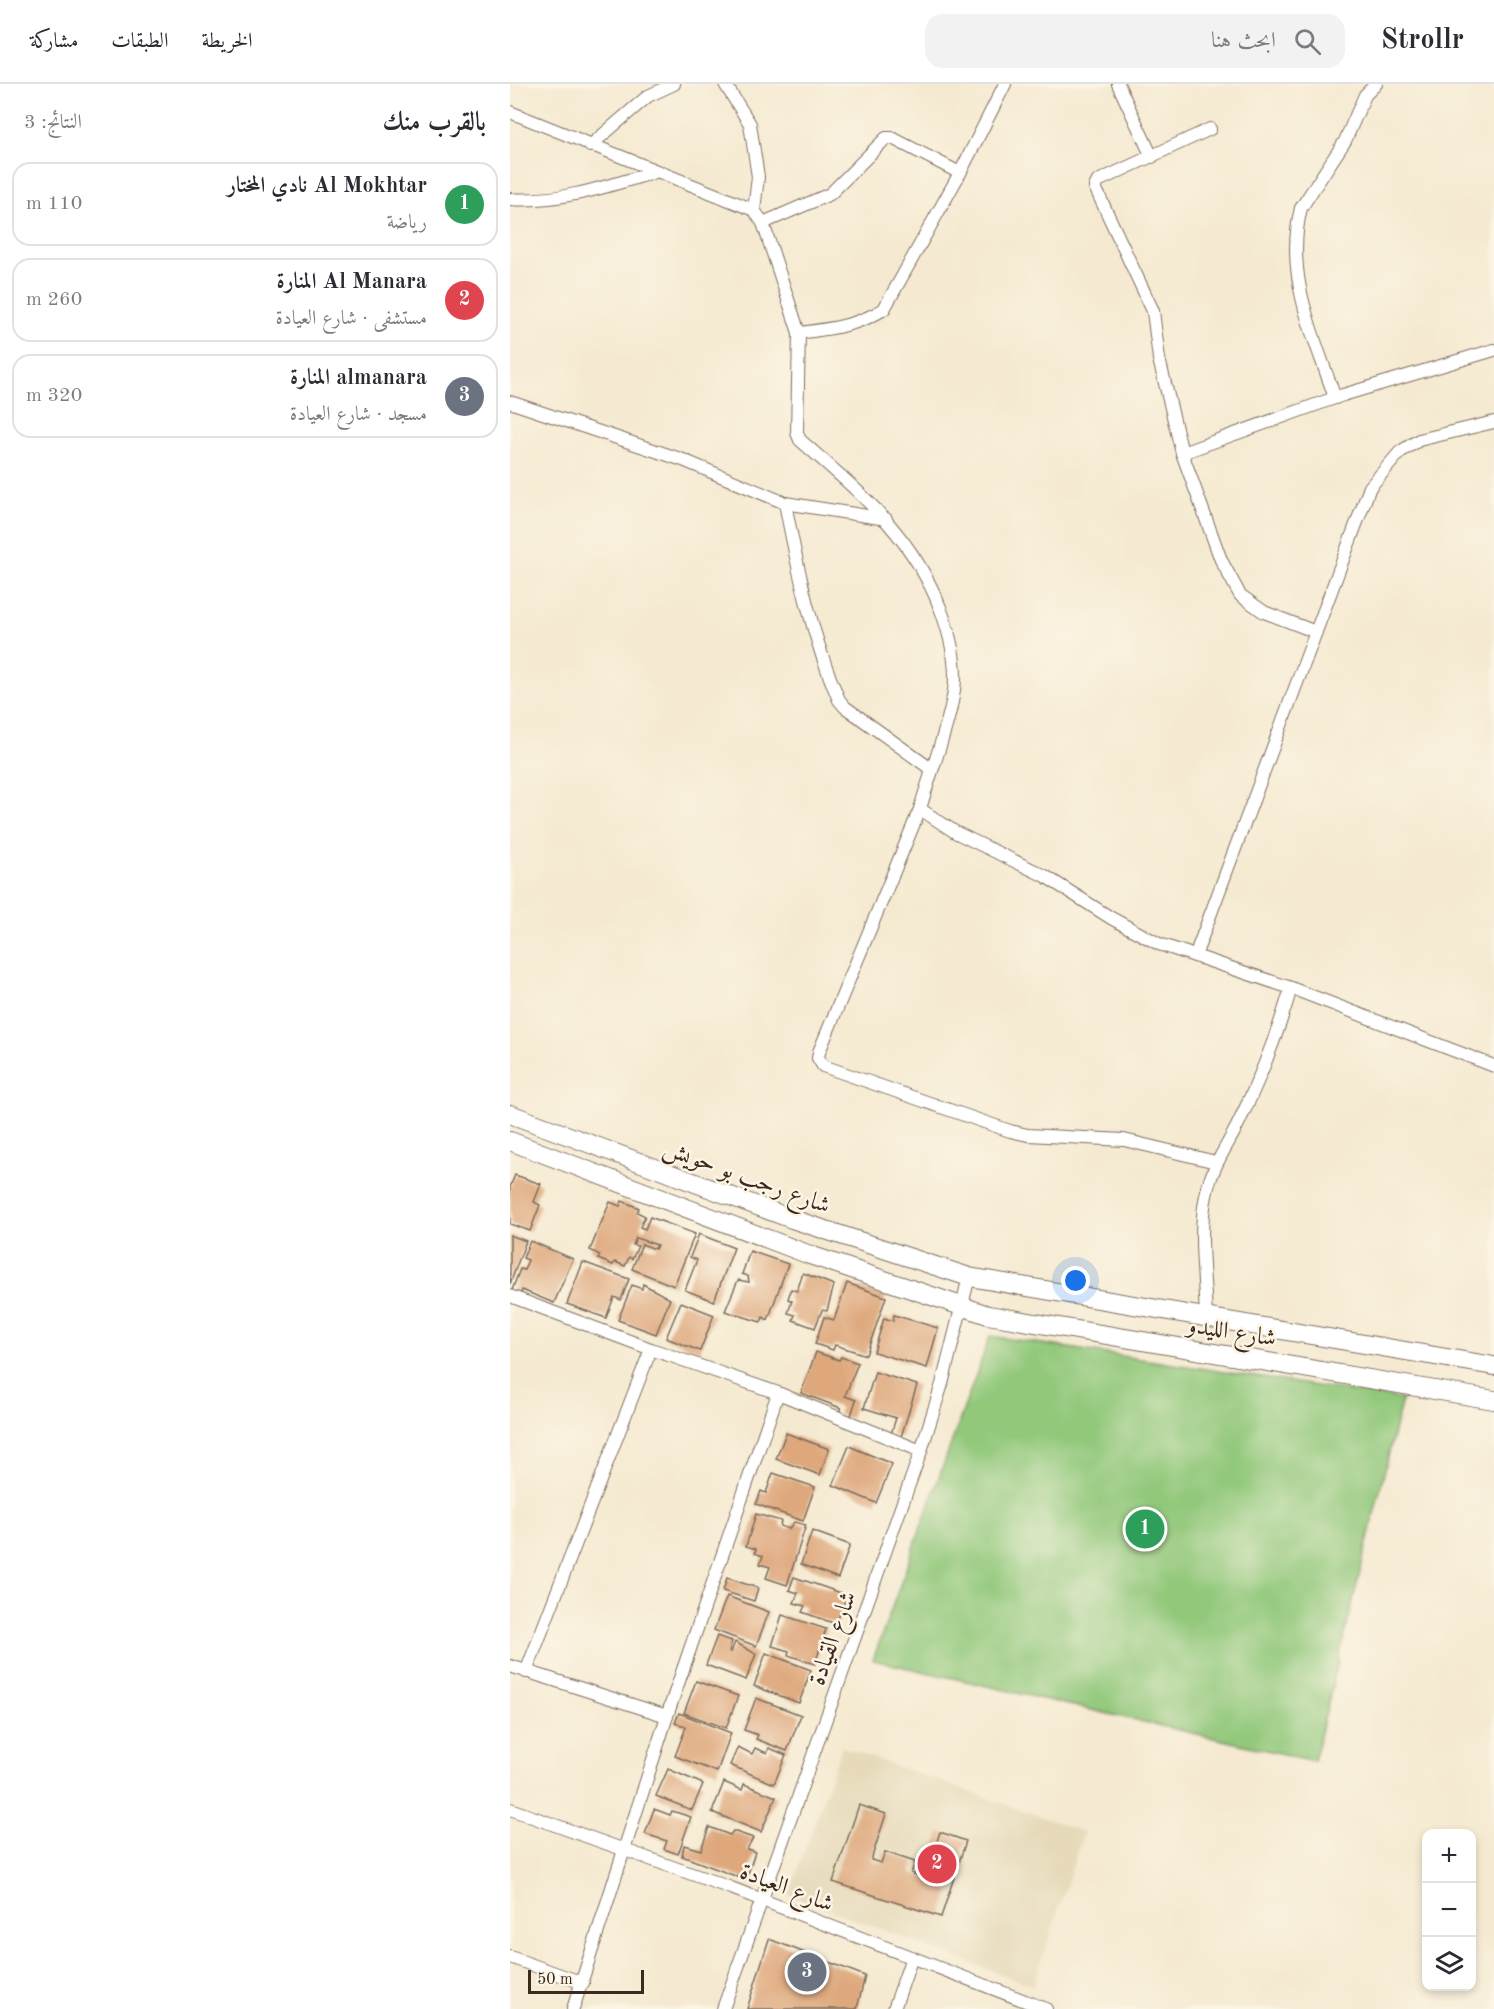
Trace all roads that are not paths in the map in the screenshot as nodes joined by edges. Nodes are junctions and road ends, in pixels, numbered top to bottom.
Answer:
1 (674, 84) edge
2 (725, 84) edge
3 (1005, 84) edge
4 (1118, 84) edge
5 (1376, 84) edge
6 (510, 112) edge
7 (1210, 129) dead end
8 (590, 146) junction
9 (1152, 157) junction
10 (656, 172) junction
11 (960, 173) junction
12 (510, 199) edge
13 (754, 210) junction
14 (763, 224) junction
15 (799, 333) junction
16 (1494, 350) edge
17 (1335, 398) junction
18 (510, 402) edge
19 (1494, 422) edge
20 (1182, 453) junction
21 (785, 503) junction
22 (886, 519) junction
23 (1316, 632) junction
24 (931, 769) junction
25 (920, 809) junction
26 (1195, 956) junction
27 (1291, 988) junction
28 (1494, 1066) edge
29 (510, 1114) edge
30 (510, 1141) edge
31 (1216, 1162) junction
32 (969, 1277) junction
33 (510, 1296) edge
34 (963, 1308) junction
35 (1206, 1318) junction
36 (651, 1349) junction
37 (1494, 1366) edge
38 (778, 1393) junction
39 (1494, 1400) edge
40 (921, 1451) junction
41 (510, 1666) edge
42 (526, 1672) junction
43 (667, 1716) junction
44 (510, 1809) edge
45 (625, 1851) junction
46 (761, 1900) junction
47 (510, 1957) edge
48 (912, 1957) junction
49 (583, 1983) junction
50 (573, 2009) edge
51 (723, 2009) edge
52 (894, 2009) edge
53 (1046, 2009) edge

1 - 8 street
2 - 13 street
3 - 11 street
4 - 9 street
5 - 17 street
6 - 8 street
7 - 9 street
8 - 10 street
9 - 20 street
10 - 12 street
10 - 13 street
11 - 14 street
11 - 15 street
13 - 14 street
14 - 15 street
15 - 22 street
16 - 17 street
17 - 20 street
18 - 21 street
19 - 23 street
20 - 23 street
21 - 22 street
21 - 24 street
22 - 24 street
23 - 26 street
24 - 25 street
25 - 26 street
25 - 31 street
26 - 27 street
27 - 28 street
27 - 31 street
29 - 32 main road, شارع رجب بو حويش
30 - 34 main road, شارع رجب بو حويش
31 - 35 street
32 - 34 street, شارع القيادة
32 - 35 main road, شارع الليدو
33 - 36 street
34 - 39 main road, شارع الليدو
34 - 40 street, شارع القيادة
35 - 37 main road, شارع الليدو
36 - 38 street
36 - 42 street
38 - 40 street
38 - 43 street
40 - 46 street, شارع القيادة
41 - 42 street
42 - 43 street
43 - 45 street
44 - 45 street, شارع العيادة
45 - 46 street, شارع العيادة
45 - 49 street
46 - 48 street, شارع العيادة
46 - 51 street, شارع القيادة
47 - 49 street
48 - 52 street
48 - 53 street, شارع العيادة
49 - 50 street

